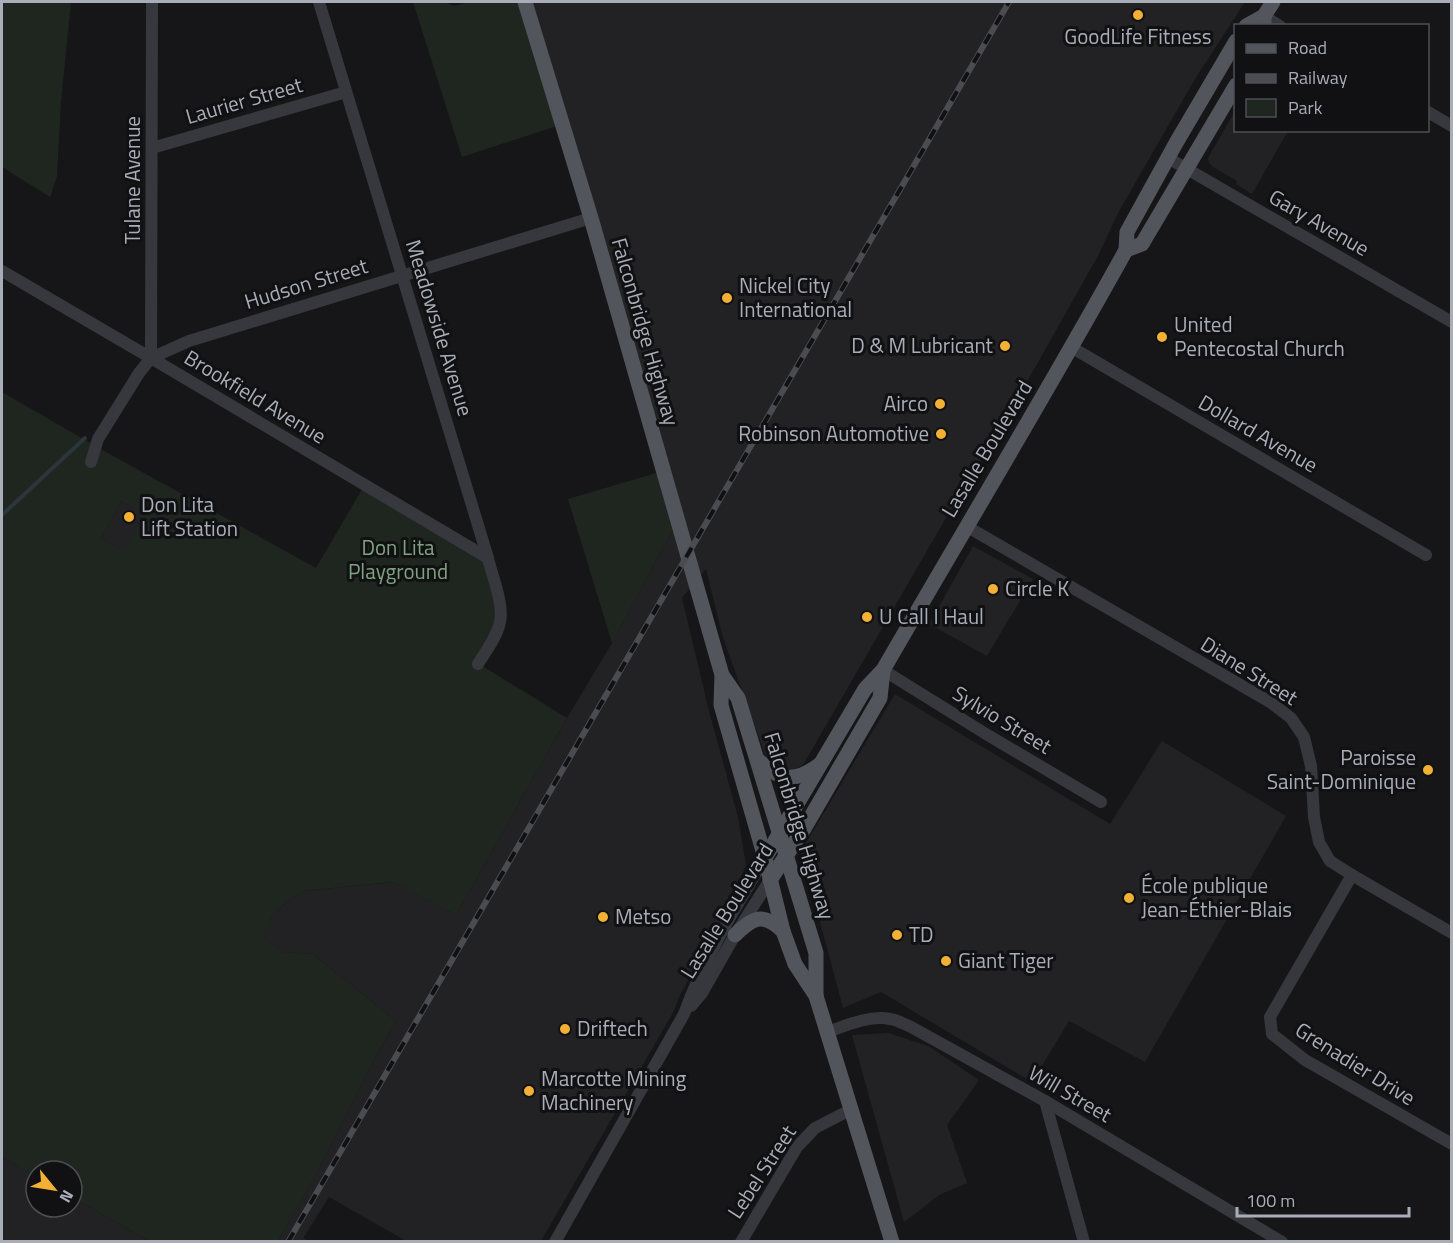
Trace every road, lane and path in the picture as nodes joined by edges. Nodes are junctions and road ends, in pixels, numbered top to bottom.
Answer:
1 (152, 2) edge
2 (319, 2) edge
3 (525, 2) edge
4 (1273, 2) edge
5 (1264, 21) edge
6 (1234, 44) edge
7 (1234, 88) edge
8 (346, 92) junction
9 (1429, 112) edge
10 (1452, 126) edge
11 (152, 148) junction
12 (1168, 158) junction
13 (1186, 169) junction
14 (591, 218) junction
15 (1126, 250) junction
16 (2, 272) edge
17 (403, 275) junction
18 (1452, 322) edge
19 (1071, 347) junction
20 (151, 358) junction
21 (91, 462) dead end
22 (966, 526) junction
23 (1426, 555) dead end
24 (488, 558) junction
25 (478, 664) dead end
26 (883, 670) junction
27 (722, 675) junction
28 (757, 759) junction
29 (823, 762) junction
30 (1101, 802) dead end
31 (780, 834) junction
32 (786, 855) junction
33 (765, 858) junction
34 (1352, 875) junction
35 (770, 880) junction
36 (783, 931) junction
37 (1452, 933) edge
38 (735, 935) junction
39 (816, 996) junction
40 (684, 1014) junction
41 (828, 1032) junction
42 (1045, 1101) junction
43 (850, 1110) junction
44 (1452, 1144) edge
45 (555, 1242) edge
46 (741, 1242) edge
47 (892, 1242) edge
48 (1084, 1242) edge
49 (1282, 1242) edge

1 - 11 street, Tulane Avenue
2 - 8 street, Meadowside Avenue
3 - 14 main road, Falconbridge Highway
4 - 5 main road
6 - 12 main road, Lasalle Boulevard
7 - 13 main road, Lasalle Boulevard
8 - 11 street, Laurier Street
8 - 17 street, Meadowside Avenue
9 - 10 street
11 - 20 street, Tulane Avenue
12 - 13 street, Gary Avenue
12 - 15 main road, Lasalle Boulevard
13 - 15 main road, Lasalle Boulevard
13 - 18 street, Gary Avenue
14 - 17 street, Hudson Street
14 - 27 main road, Falconbridge Highway
15 - 19 main road, Lasalle Boulevard
16 - 20 street, Brookfield Avenue
17 - 20 street, Hudson Street
17 - 24 street, Meadowside Avenue
19 - 22 main road, Lasalle Boulevard
19 - 23 street, Dollard Avenue
20 - 21 street
20 - 24 street, Brookfield Avenue
22 - 26 main road, Lasalle Boulevard
22 - 34 street, Diane Street
24 - 25 street, Meadowside Avenue
26 - 29 main road, Lasalle Boulevard
26 - 30 street, Sylvio Street
26 - 32 main road, Lasalle Boulevard
27 - 28 main road, Falconbridge Highway
27 - 33 main road, Falconbridge Highway
28 - 29 main road
28 - 31 main road, Falconbridge Highway
29 - 31 main road, Lasalle Boulevard
31 - 32 main road, Falconbridge Highway
31 - 33 main road, Lasalle Boulevard
32 - 35 main road, Lasalle Boulevard
32 - 39 main road, Falconbridge Highway
33 - 35 main road, Falconbridge Highway
33 - 40 street, Lasalle Boulevard
34 - 37 street, Diane Street
34 - 44 street, Grenadier Drive
35 - 36 main road, Falconbridge Highway
35 - 38 street, Lasalle Boulevard
36 - 38 main road
36 - 39 main road, Falconbridge Highway
38 - 40 street, Lasalle Boulevard
39 - 41 main road, Falconbridge Highway
40 - 45 street, Lasalle Boulevard
41 - 42 street, Will Street
41 - 43 main road, Falconbridge Highway
42 - 48 street
42 - 49 street, Will Street
43 - 46 street, Lebel Street
43 - 47 main road, Falconbridge Highway

